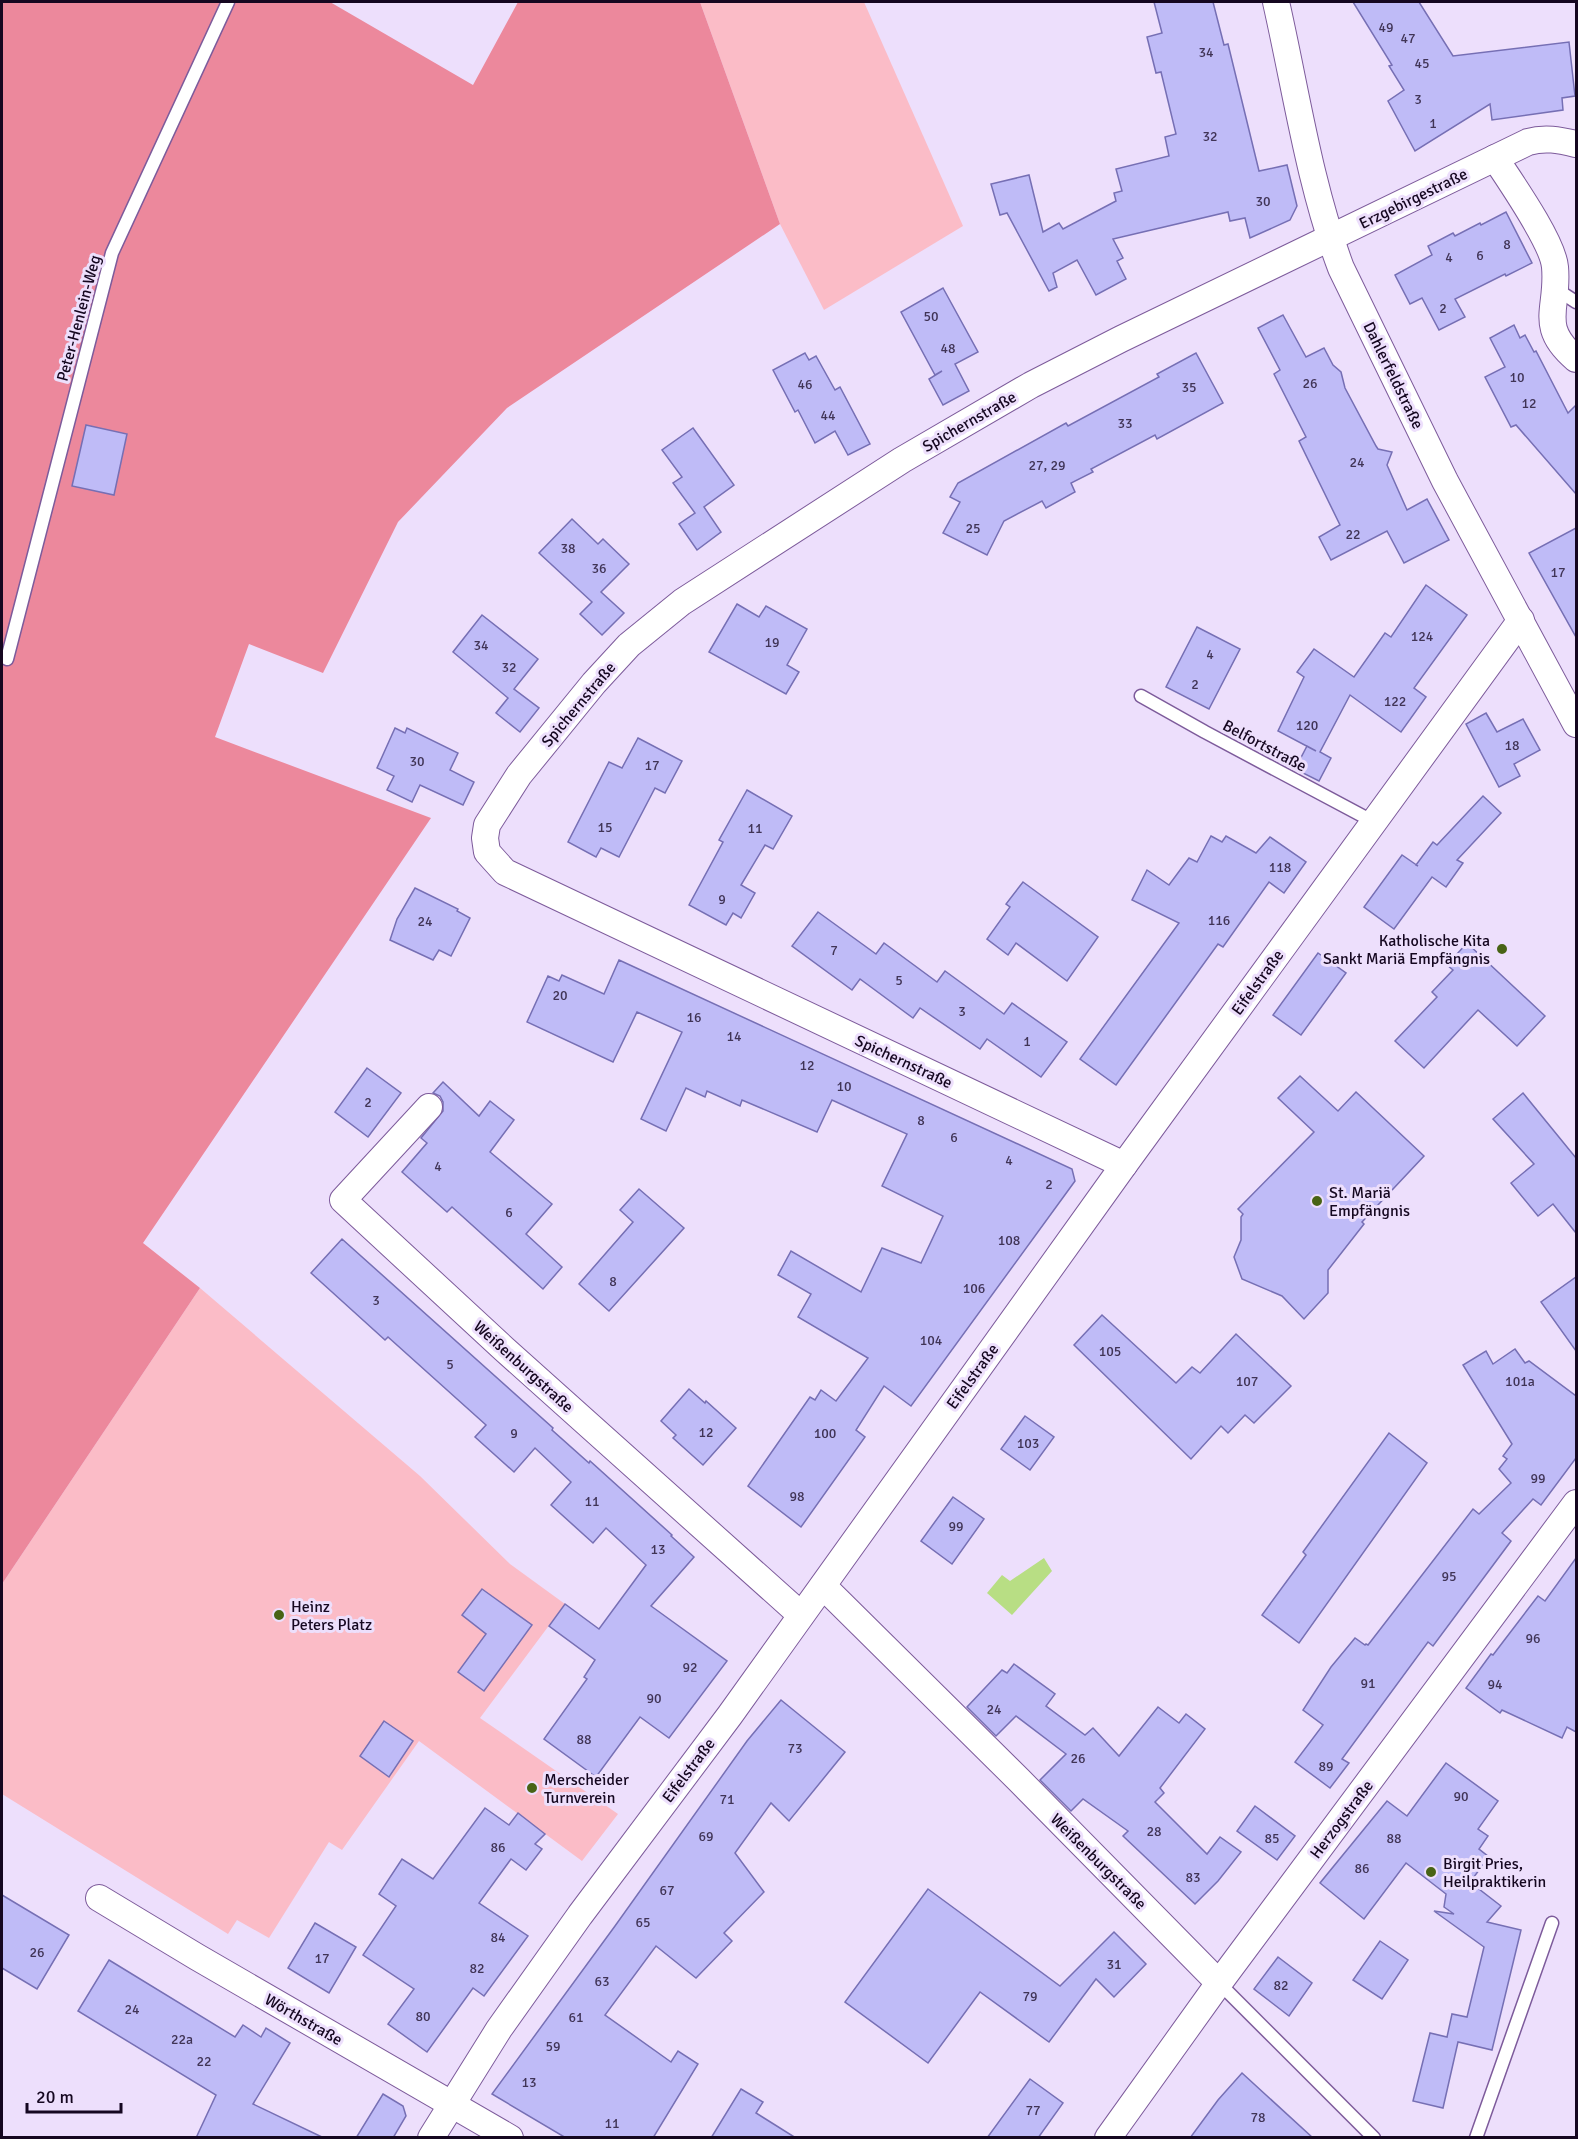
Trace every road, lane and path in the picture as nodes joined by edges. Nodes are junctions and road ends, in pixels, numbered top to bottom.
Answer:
1 (228, 2) edge
2 (1276, 2) edge
3 (1576, 144) edge
4 (1495, 158) junction
5 (1330, 237) junction
6 (1566, 296) edge
7 (1576, 359) edge
8 (1521, 620) junction
9 (7, 659) dead end
10 (1141, 696) dead end
11 (1576, 724) edge
12 (1374, 822) junction
13 (429, 1107) dead end
14 (1124, 1165) junction
15 (1576, 1503) edge
16 (823, 1586) junction
17 (801, 1615) junction
18 (99, 1898) dead end
19 (1552, 1923) dead end
20 (1219, 1983) junction
21 (452, 2103) junction
22 (431, 2138) edge
23 (510, 2138) edge
24 (1108, 2138) edge
25 (1374, 2138) edge
26 (1476, 2138) edge

1 - 9 lane, Peter-Henlein-Weg
2 - 5 street, Dahlerfeldstraße
3 - 4 street, Erzgebirgestraße
4 - 5 street, Erzgebirgestraße
4 - 6 street
5 - 8 street, Dahlerfeldstraße
5 - 14 street, Spichernstraße
6 - 7 street
8 - 11 street, Dahlerfeldstraße
8 - 12 street, Eifelstraße
10 - 12 lane, Belfortstraße
12 - 14 street, Eifelstraße
13 - 17 street, Weißenburgstraße
14 - 16 street, Eifelstraße
15 - 20 street, Herzogstraße
16 - 17 street, Eifelstraße
16 - 20 street, Weißenburgstraße
17 - 21 street, Eifelstraße
18 - 21 street, Wörthstraße
19 - 26 lane
20 - 24 street, Herzogstraße
20 - 25 lane, Weißenburgstraße
21 - 22 street, Eifelstraße
21 - 23 street, Wörthstraße

